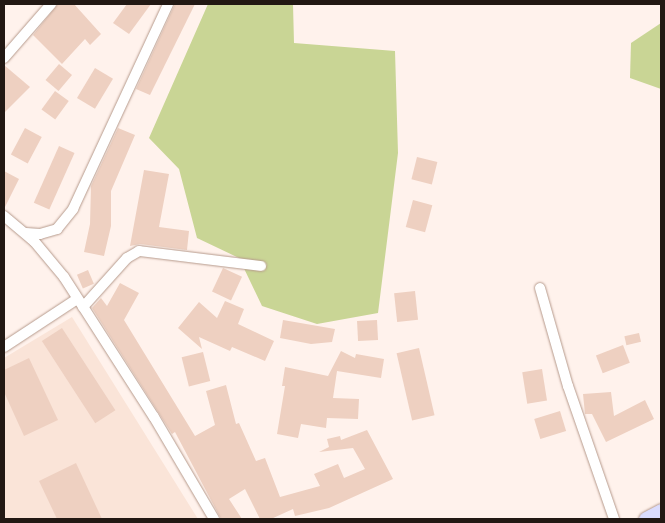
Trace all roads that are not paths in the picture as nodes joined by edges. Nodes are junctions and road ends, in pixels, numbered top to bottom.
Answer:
1 (52, 4) edge
2 (168, 4) edge
3 (4, 58) edge
4 (4, 216) edge
5 (26, 233) junction
6 (260, 266) dead end
7 (540, 288) dead end
8 (80, 303) junction
9 (4, 347) edge
10 (661, 511) edge
11 (214, 519) edge
12 (614, 519) edge
13 (646, 519) edge

1 - 3 street
2 - 5 street
4 - 5 street
5 - 8 street
6 - 8 street
7 - 12 street
8 - 9 street
8 - 11 street
10 - 13 main road

